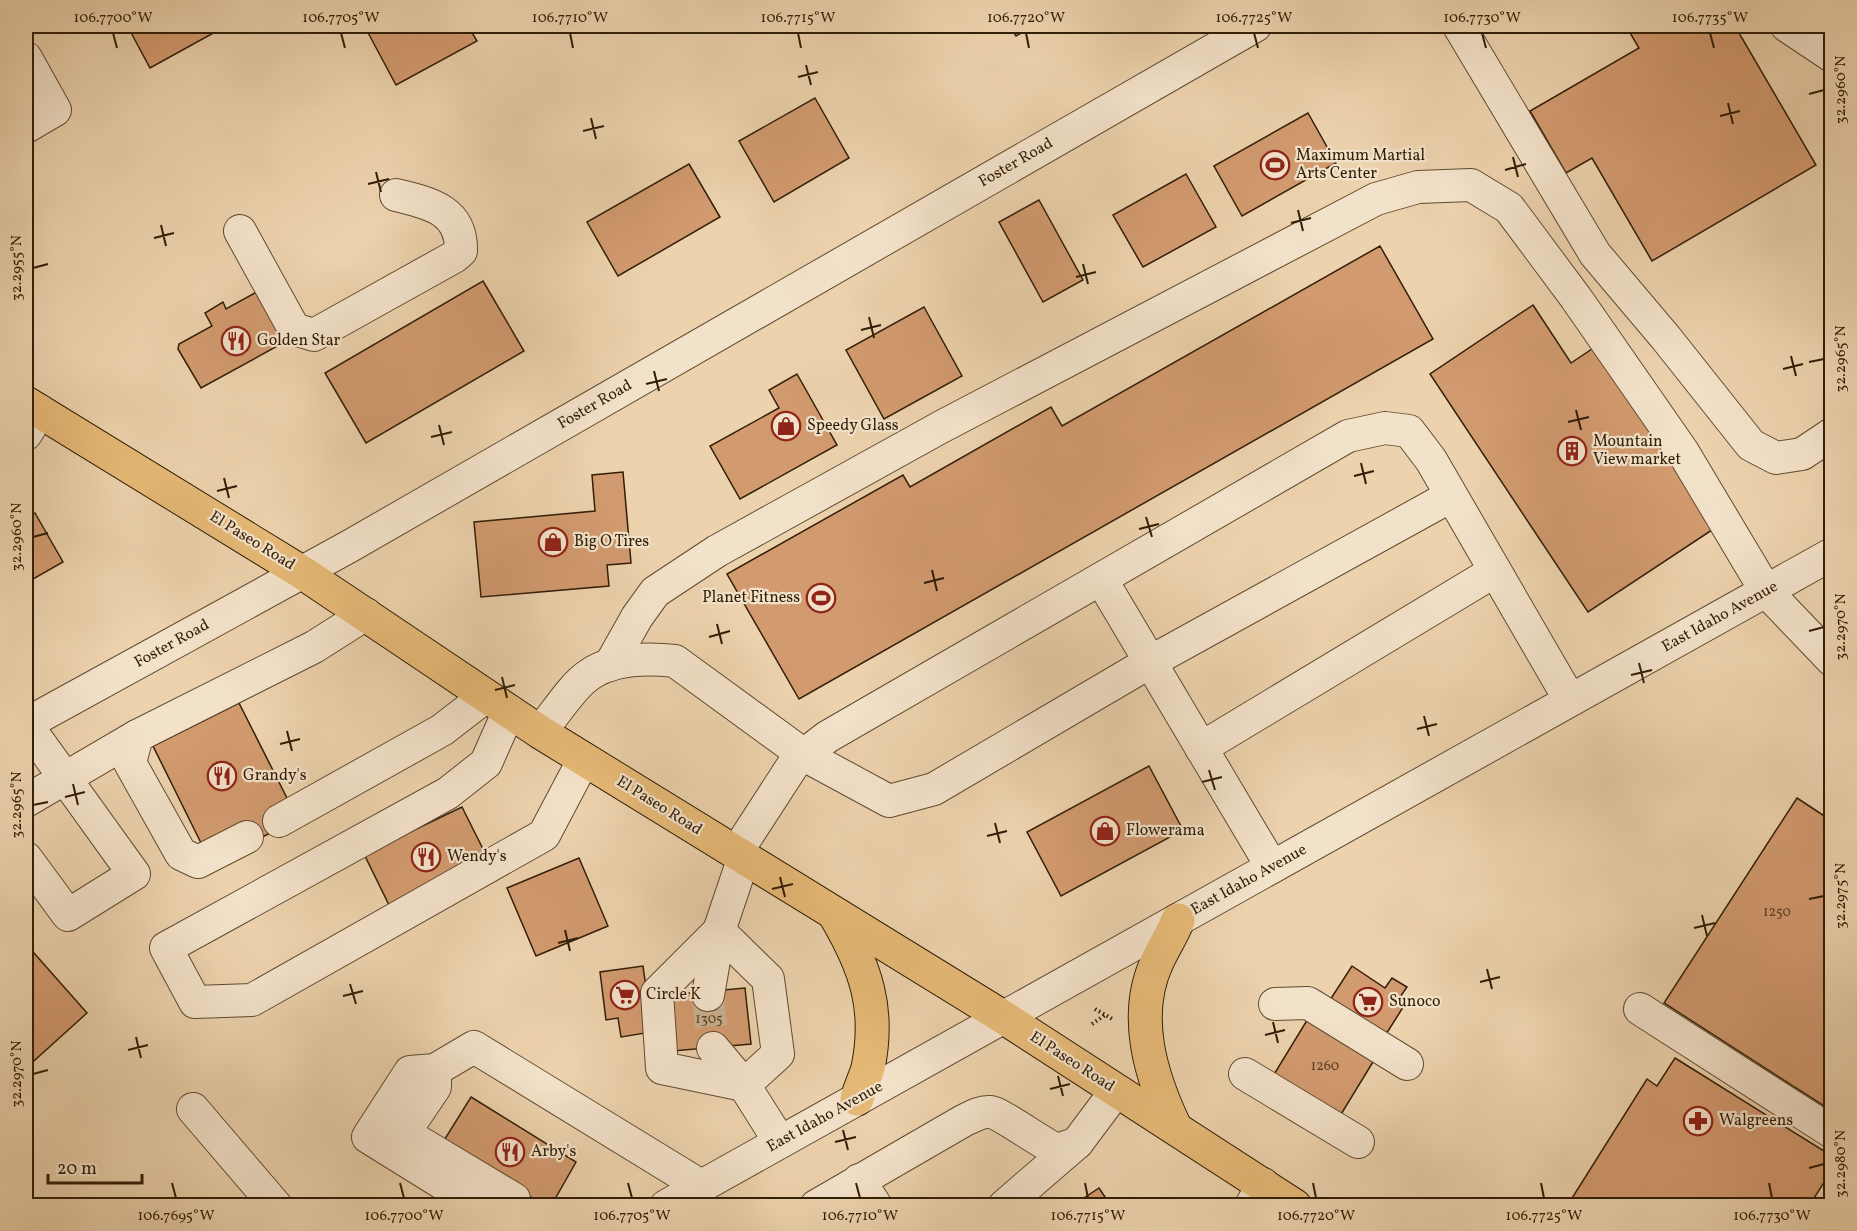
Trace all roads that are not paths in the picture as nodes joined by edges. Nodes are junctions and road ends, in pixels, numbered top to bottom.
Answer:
1 (1255, 26) edge
2 (1459, 26) edge
3 (1787, 26) edge
4 (1832, 56) edge
5 (26, 58) edge
6 (26, 127) edge
7 (396, 195) dead end
8 (240, 231) dead end
9 (30, 416) edge
10 (1832, 434) edge
11 (1451, 496) junction
12 (1832, 555) edge
13 (1495, 571) junction
14 (303, 573) junction
15 (1101, 579) junction
16 (1766, 591) junction
17 (366, 614) junction
18 (1832, 660) edge
19 (1150, 662) junction
20 (610, 665) junction
21 (1570, 700) junction
22 (497, 703) junction
23 (26, 724) edge
24 (540, 732) junction
25 (137, 736) junction
26 (1201, 748) junction
27 (804, 755) junction
28 (584, 759) junction
29 (66, 777) junction
30 (26, 801) edge
31 (279, 821) dead end
32 (247, 837) dead end
33 (740, 855) junction
34 (26, 858) edge
35 (1272, 867) junction
36 (834, 913) junction
37 (1178, 920) junction
38 (719, 931) junction
39 (708, 995) tunnel mouth
40 (1275, 1004) dead end
41 (1640, 1009) dead end
42 (1003, 1017) junction
43 (713, 1048) tunnel mouth
44 (1407, 1064) dead end
45 (435, 1070) junction
46 (1245, 1074) dead end
47 (744, 1085) junction
48 (1116, 1090) junction
49 (857, 1099) junction
50 (193, 1109) dead end
51 (1175, 1128) junction
52 (1832, 1132) edge
53 (780, 1142) junction
54 (1358, 1142) dead end
55 (1077, 1143) junction
56 (701, 1186) junction
57 (868, 1193) edge
58 (1257, 1195) edge
59 (276, 1206) edge
60 (478, 1206) edge
61 (512, 1206) edge
62 (666, 1206) edge
63 (816, 1206) edge
64 (1004, 1206) edge
65 (1295, 1206) edge

1 - 14 street, Foster Road
2 - 10 street
3 - 4 street
5 - 6 street
7 - 8 street
9 - 14 main road, El Paseo Road
11 - 13 street
11 - 15 street
11 - 19 street
12 - 16 street, East Idaho Avenue
13 - 21 street
13 - 26 street
14 - 17 main road, El Paseo Road
14 - 23 street, Foster Road
15 - 19 street
15 - 27 street
16 - 18 street
16 - 20 street
16 - 21 street, East Idaho Avenue
17 - 22 main road, El Paseo Road
17 - 25 street
19 - 26 street
19 - 27 street
20 - 24 street
20 - 27 street
21 - 35 street, East Idaho Avenue
22 - 24 main road, El Paseo Road
22 - 28 street
22 - 31 street
23 - 29 street
24 - 28 main road, El Paseo Road
25 - 29 street
25 - 32 street
26 - 35 street
27 - 33 street
28 - 33 main road, El Paseo Road
29 - 30 street
29 - 34 street
33 - 36 main road, El Paseo Road
33 - 38 street
35 - 37 street, East Idaho Avenue
36 - 42 main road, El Paseo Road
36 - 49 main road
37 - 42 street, East Idaho Avenue
37 - 51 main road
38 - 39 street
38 - 47 street
38 - 47 street
40 - 44 street
41 - 52 street
42 - 48 main road, El Paseo Road
42 - 49 street, East Idaho Avenue
43 - 47 street
45 - 56 street
45 - 60 street
45 - 61 street
46 - 54 street
47 - 53 street
48 - 51 main road, El Paseo Road
48 - 55 street
49 - 53 street, East Idaho Avenue
50 - 59 street
51 - 58 main road, El Paseo Road
53 - 56 street, East Idaho Avenue
55 - 57 street
55 - 64 street
56 - 62 street, East Idaho Avenue
57 - 63 street
58 - 65 main road, El Paseo Road

